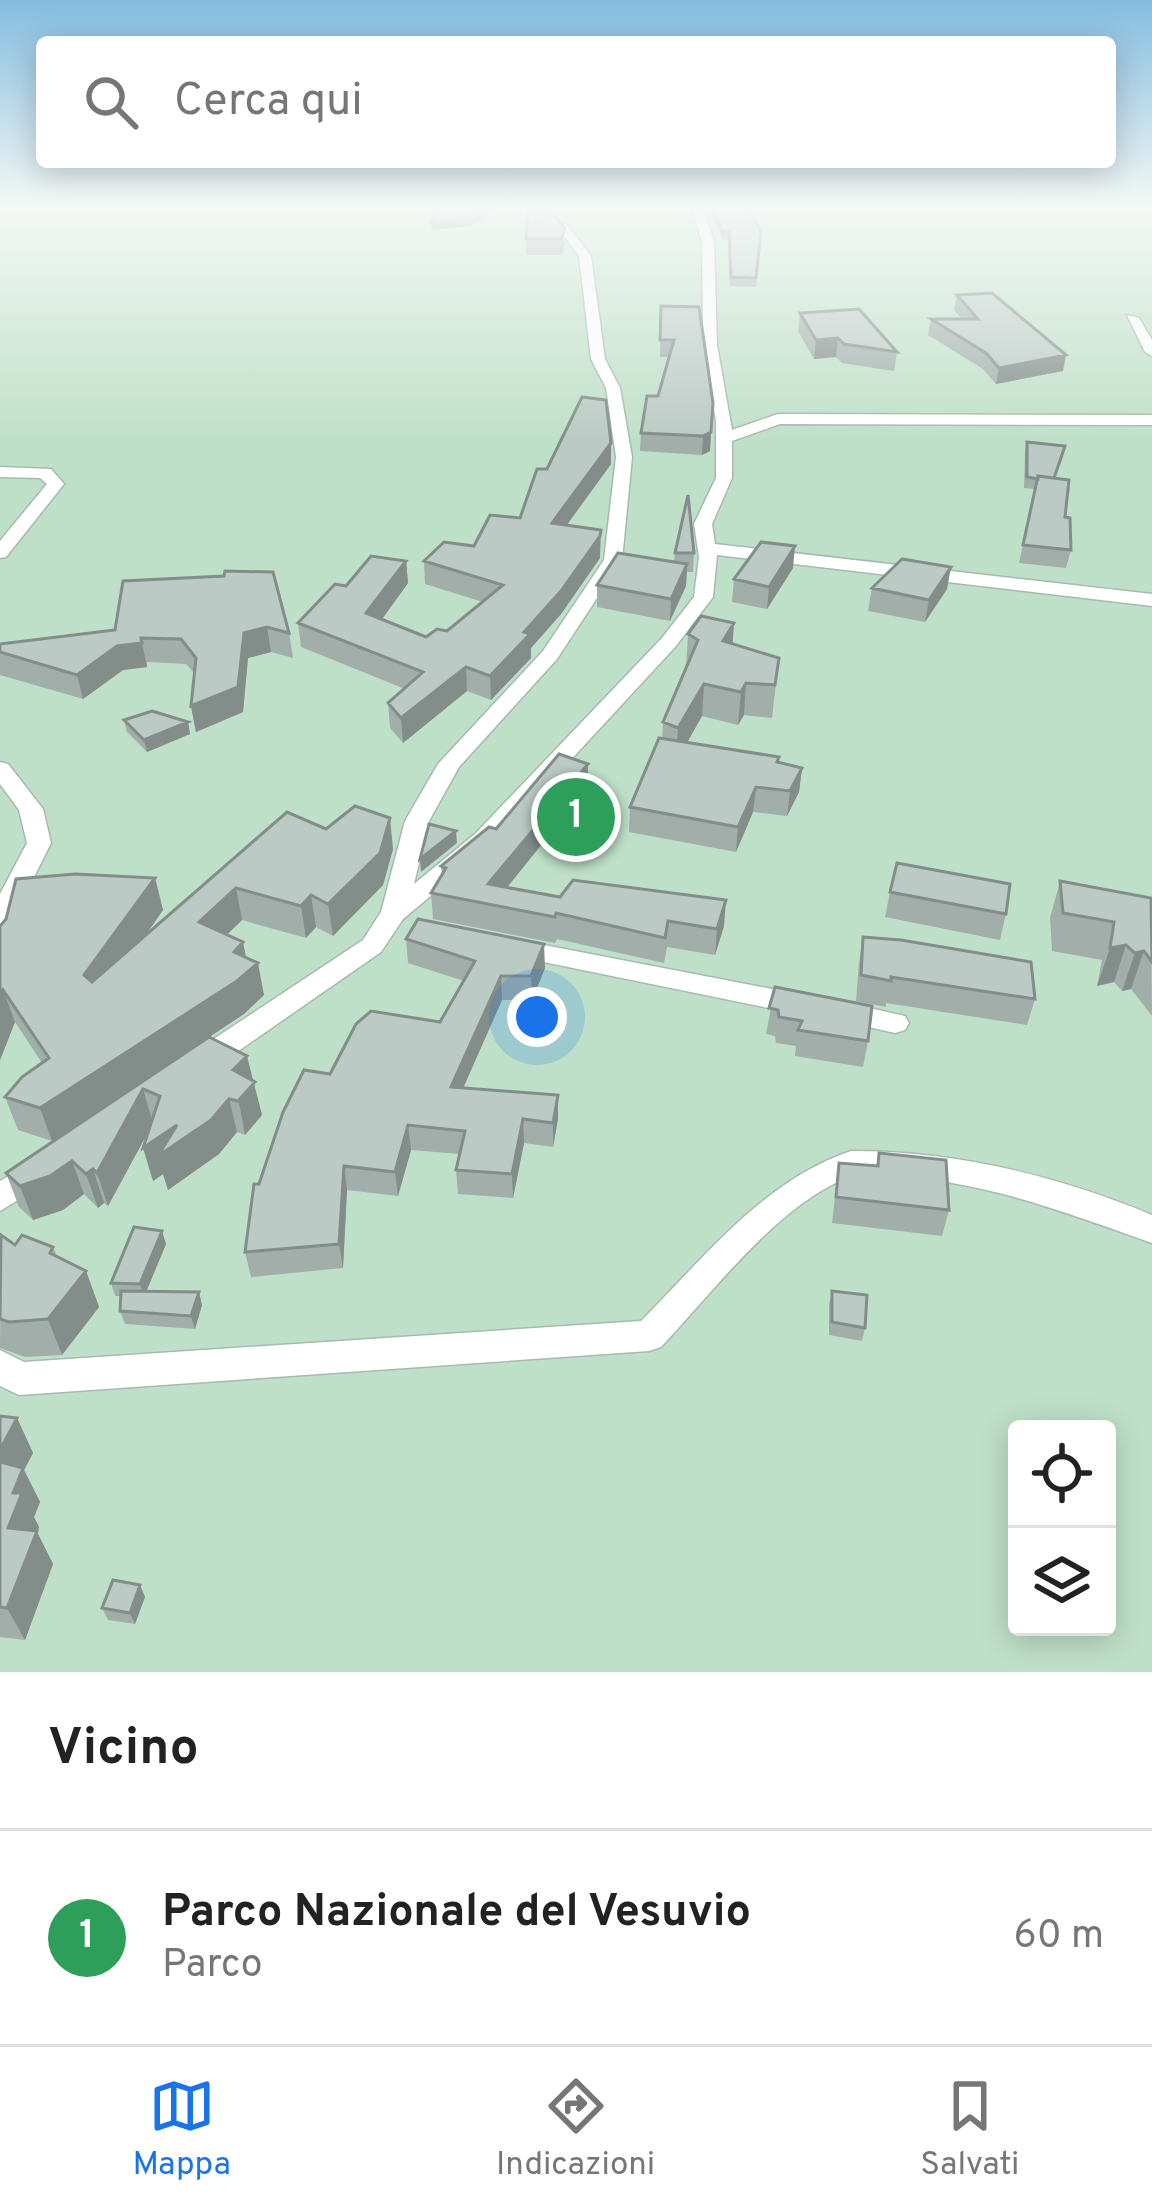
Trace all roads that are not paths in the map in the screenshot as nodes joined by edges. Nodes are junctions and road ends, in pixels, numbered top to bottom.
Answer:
1 (590, 284) edge
2 (708, 284) edge
3 (1132, 318) dead end
4 (1152, 352) edge
5 (1152, 420) edge
6 (724, 439) junction
7 (0, 472) edge
8 (707, 548) junction
9 (0, 553) edge
10 (1152, 600) edge
11 (0, 769) edge
12 (398, 921) junction
13 (480, 941) edge
14 (0, 950) edge
15 (895, 1022) dead end
16 (176, 1078) edge
17 (50, 1164) edge
18 (0, 1198) edge
19 (1152, 1228) edge
20 (0, 1366) edge

1 - 12 street
2 - 6 street
3 - 4 street
5 - 6 street
6 - 8 street
7 - 9 street
8 - 10 street
8 - 12 street
11 - 14 street
12 - 16 street
13 - 15 street
17 - 18 street
19 - 20 street

